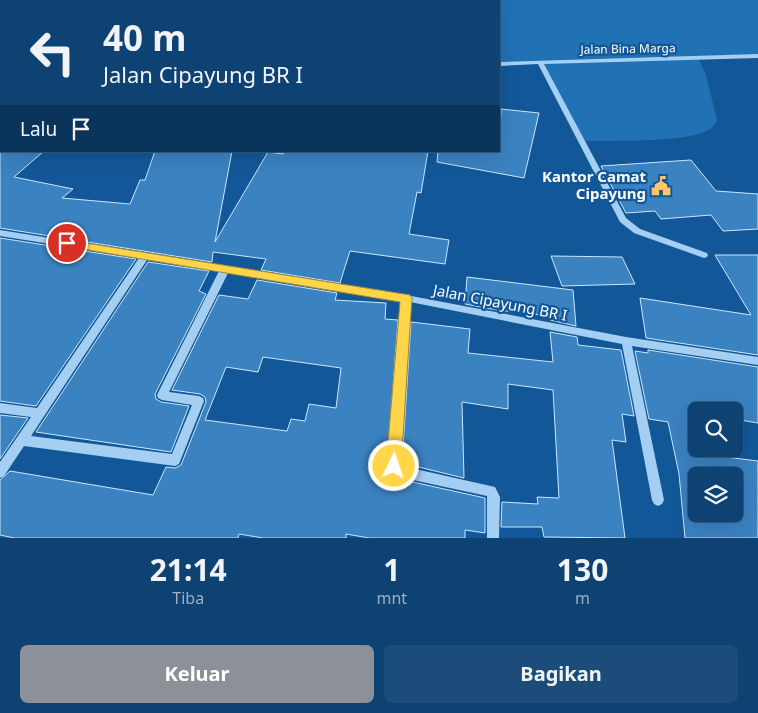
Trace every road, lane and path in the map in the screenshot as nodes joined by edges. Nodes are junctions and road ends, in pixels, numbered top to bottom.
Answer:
1 (758, 56) edge
2 (540, 62) junction
3 (500, 64) edge
4 (0, 234) edge
5 (704, 255) dead end
6 (145, 256) junction
7 (225, 269) junction
8 (406, 298) junction
9 (626, 341) junction
10 (758, 361) edge
11 (0, 408) edge
12 (40, 414) junction
13 (22, 440) junction
14 (0, 472) edge
15 (658, 500) dead end
16 (493, 538) edge

1 - 2 street, Jalan Bina Marga
2 - 3 street, Jalan Bina Marga
2 - 5 street
4 - 6 street, Jalan Cipayung BR I
6 - 7 street, Jalan Cipayung BR I
6 - 12 street
7 - 8 street, Jalan Cipayung BR I
7 - 13 street
8 - 9 street, Jalan Cipayung BR I
8 - 16 street
9 - 10 street, Jalan Cipayung BR I
9 - 15 street
11 - 12 street
12 - 13 street
13 - 14 street

